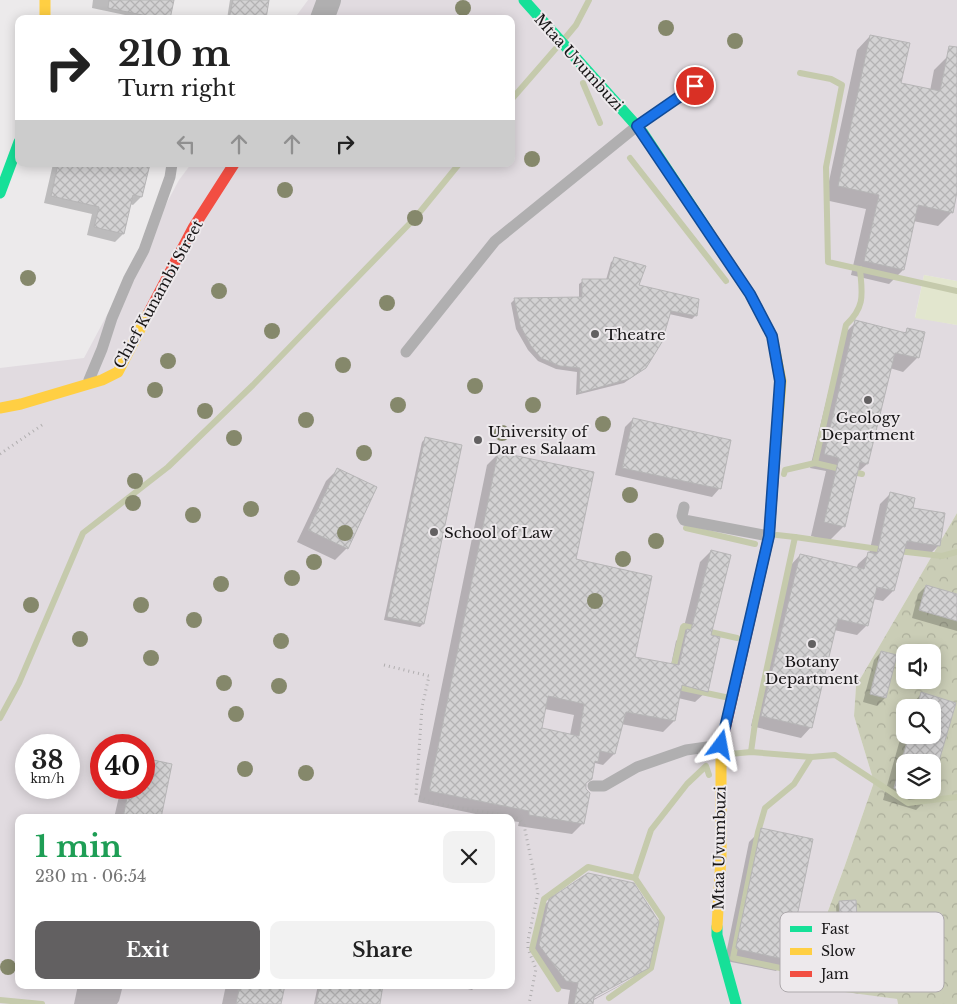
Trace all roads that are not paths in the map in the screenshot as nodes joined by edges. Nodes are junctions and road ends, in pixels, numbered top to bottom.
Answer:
1 (45, 0) edge
2 (329, 0) edge
3 (524, 0) edge
4 (45, 15) edge
5 (323, 15) edge
6 (695, 86) dead end
7 (637, 126) junction
8 (15, 153) edge
9 (172, 167) edge
10 (232, 167) edge
11 (0, 193) edge
12 (406, 352) dead end
13 (87, 384) junction
14 (0, 408) edge
15 (684, 507) dead end
16 (769, 536) junction
17 (721, 745) junction
18 (593, 786) dead end
19 (736, 1004) edge

1 - 4 street
2 - 5 street
3 - 7 street, Mtaa Uvumbuzi
6 - 7 lane
7 - 12 lane
7 - 16 street, Mtaa Uvumbuzi
8 - 11 street
9 - 13 lane
10 - 13 street, Chief Kunambi Street
13 - 14 street, Chief Kunambi Street
15 - 16 lane
16 - 17 street, Mtaa Uvumbuzi
17 - 18 lane
17 - 19 street, Mtaa Uvumbuzi

